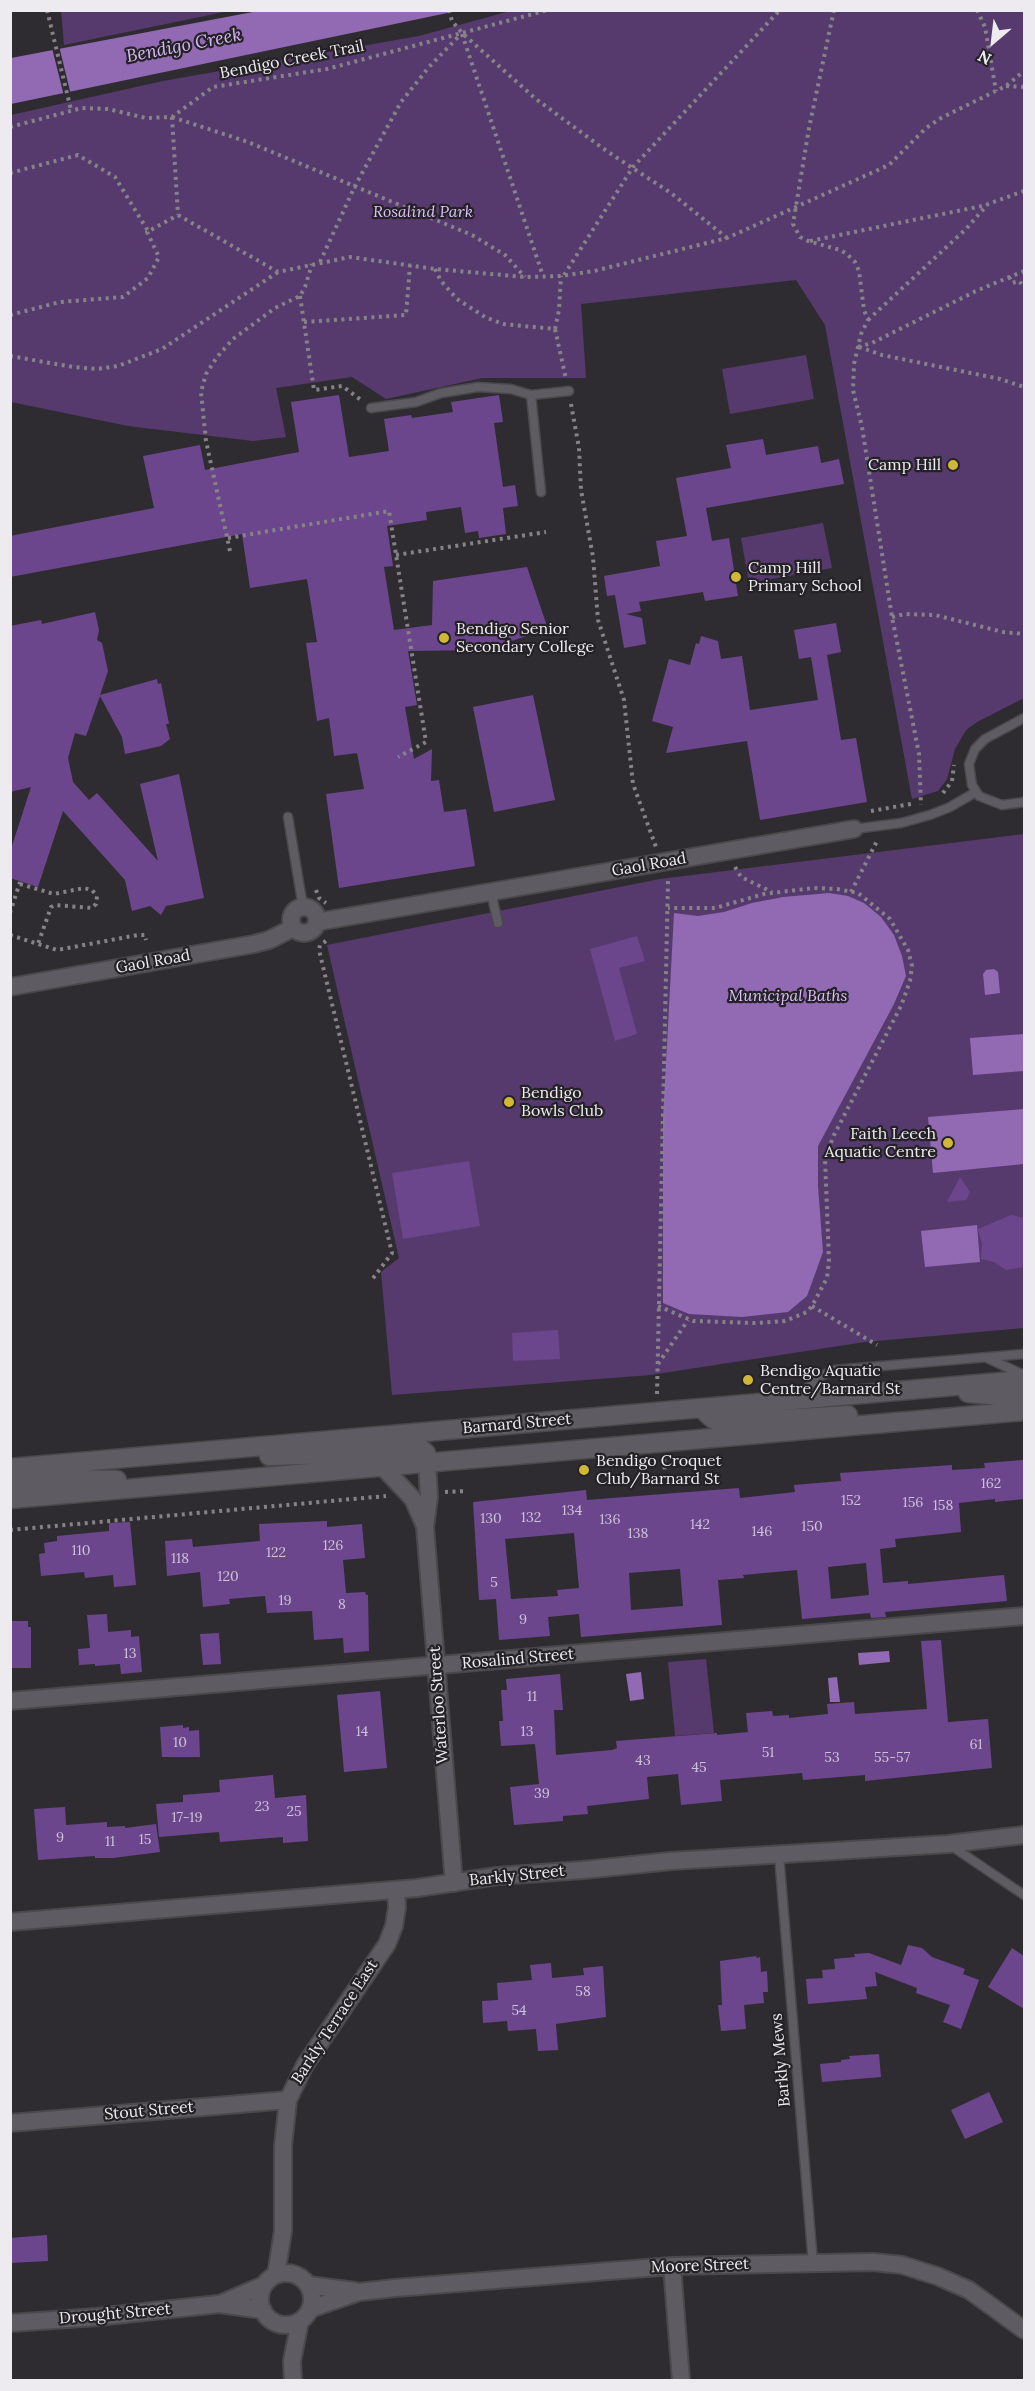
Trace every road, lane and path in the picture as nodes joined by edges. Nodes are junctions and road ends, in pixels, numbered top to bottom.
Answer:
1 (47, 10) edge
2 (449, 10) edge
3 (548, 10) edge
4 (780, 10) edge
5 (834, 10) edge
6 (977, 10) edge
7 (462, 33) junction
8 (1024, 70) edge
9 (1006, 86) junction
10 (1024, 87) edge
11 (996, 91) junction
12 (71, 110) junction
13 (172, 117) junction
14 (10, 127) edge
15 (633, 167) junction
16 (10, 173) edge
17 (355, 186) junction
18 (1024, 191) edge
19 (988, 204) junction
20 (796, 208) junction
21 (178, 215) junction
22 (728, 238) junction
23 (808, 241) junction
24 (320, 262) junction
25 (312, 264) junction
26 (410, 265) junction
27 (435, 269) junction
28 (1024, 271) edge
29 (278, 272) junction
30 (562, 275) junction
31 (543, 276) junction
32 (525, 277) junction
33 (1009, 277) junction
34 (1024, 287) edge
35 (300, 296) junction
36 (10, 315) edge
37 (868, 321) junction
38 (304, 322) junction
39 (555, 329) junction
40 (858, 346) junction
41 (10, 356) edge
42 (1024, 387) edge
43 (568, 391) junction
44 (531, 395) junction
45 (371, 408) joint
46 (541, 492) dead end
47 (546, 532) dead end
48 (228, 538) junction
49 (231, 551) dead end
50 (396, 555) junction
51 (892, 617) junction
52 (1024, 634) edge
53 (1024, 718) edge
54 (398, 758) dead end
55 (955, 761) dead end
56 (976, 792) junction
57 (940, 795) dead end
58 (930, 799) dead end
59 (920, 802) junction
60 (1024, 802) edge
61 (863, 812) dead end
62 (288, 817) dead end
63 (924, 817) junction
64 (886, 825) junction
65 (854, 829) joint
66 (667, 844) dead end
67 (656, 846) junction
68 (645, 848) dead end
69 (734, 851) junction
70 (664, 862) junction
71 (299, 882) junction
72 (491, 892) junction
73 (773, 892) junction
74 (851, 892) junction
75 (332, 904) dead end
76 (303, 907) junction
77 (668, 908) junction
78 (10, 912) edge
79 (317, 922) junction
80 (498, 923) dead end
81 (293, 927) junction
82 (10, 935) edge
83 (146, 940) dead end
84 (331, 940) dead end
85 (38, 944) junction
86 (10, 987) edge
87 (371, 1281) dead end
88 (658, 1306) junction
89 (812, 1306) junction
90 (688, 1320) junction
91 (877, 1345) dead end
92 (1024, 1354) edge
93 (987, 1358) junction
94 (657, 1365) junction
95 (1024, 1378) edge
96 (656, 1386) dead end
97 (943, 1387) junction
98 (1024, 1394) edge
99 (797, 1399) junction
100 (701, 1408) junction
101 (1024, 1411) edge
102 (910, 1421) junction
103 (216, 1450) junction
104 (663, 1456) dead end
105 (427, 1462) junction
106 (382, 1466) junction
107 (12, 1470) edge
108 (665, 1472) dead end
109 (193, 1483) junction
110 (466, 1491) dead end
111 (438, 1493) dead end
112 (397, 1496) dead end
113 (10, 1499) edge
114 (425, 1527) junction
115 (10, 1530) edge
116 (1024, 1616) edge
117 (436, 1665) junction
118 (10, 1701) edge
119 (1024, 1835) edge
120 (948, 1844) junction
121 (779, 1856) junction
122 (454, 1883) junction
123 (396, 1890) junction
124 (1024, 1895) edge
125 (10, 1922) edge
126 (288, 2100) junction
127 (10, 2123) edge
128 (283, 2231) junction
129 (813, 2263) junction
130 (672, 2266) junction
131 (270, 2280) junction
132 (303, 2280) junction
133 (359, 2292) junction
134 (219, 2304) junction
135 (263, 2310) junction
136 (305, 2315) junction
137 (10, 2323) edge
138 (276, 2323) junction
139 (1024, 2330) edge
140 (292, 2361) junction
141 (293, 2380) edge
142 (681, 2380) edge

1 - 12 path
2 - 7 path
3 - 7 path, Bendigo Creek Trail
4 - 15 path
5 - 20 path
6 - 11 path
7 - 13 path, Bendigo Creek Trail
7 - 15 path
7 - 17 path
7 - 31 path
8 - 9 path
9 - 10 path
9 - 11 path
11 - 20 path
12 - 13 path
12 - 14 path
13 - 17 path
13 - 21 path
15 - 22 path
15 - 30 path
16 - 21 path
17 - 24 path
17 - 32 path
18 - 19 path
19 - 23 path
19 - 37 path
20 - 22 path
20 - 23 path
21 - 29 path
21 - 36 path
22 - 30 path
23 - 37 path
24 - 25 path
24 - 26 path
25 - 29 path
25 - 35 path
26 - 27 path
26 - 38 path
27 - 32 path
27 - 39 path
28 - 33 path
29 - 41 path
30 - 31 path
30 - 39 path
31 - 32 path
33 - 34 path
33 - 40 path
35 - 38 path
35 - 48 path
37 - 40 path
38 - 45 path
39 - 43 path
40 - 42 path
40 - 51 path
43 - 44 lane
43 - 67 path
44 - 45 lane
44 - 46 lane
47 - 50 path
48 - 49 path
48 - 50 path
50 - 54 path
51 - 52 path
51 - 59 path
53 - 56 lane
55 - 57 path
56 - 60 lane
56 - 63 lane, Gaol Road
58 - 59 path
59 - 61 path
59 - 63 path
62 - 71 lane
63 - 64 lane, Gaol Road
64 - 65 lane, Gaol Road
64 - 74 path
65 - 69 street, Gaol Road
66 - 67 path
67 - 68 path
67 - 70 path
69 - 70 street, Gaol Road
69 - 73 path
70 - 72 street, Gaol Road
70 - 77 path
71 - 75 path
71 - 76 lane
72 - 79 street, Gaol Road
72 - 80 lane
73 - 74 path
73 - 77 path
74 - 89 path
76 - 79 street
76 - 81 street
77 - 88 path
78 - 85 path
79 - 81 street
81 - 86 street, Gaol Road
82 - 85 path
83 - 85 path
84 - 87 path
88 - 90 path
88 - 94 path
89 - 90 path
89 - 91 path
90 - 94 path
92 - 93 lane
93 - 95 lane
93 - 99 lane
94 - 96 path
95 - 97 main road, Barnard Street
97 - 98 main road
97 - 99 main road, Barnard Street
99 - 100 main road, Barnard Street
100 - 102 main road
100 - 103 main road, Barnard Street
101 - 102 main road, Barnard Street
102 - 105 main road, Barnard Street
103 - 105 main road
103 - 107 main road, Barnard Street
104 - 108 path
105 - 106 main road, Barnard Street
105 - 114 street, Waterloo Street
106 - 109 main road, Barnard Street
106 - 114 street, Waterloo Street
107 - 109 main road
109 - 113 main road, Barnard Street
110 - 111 path
112 - 115 path
114 - 117 street, Waterloo Street
116 - 117 street, Rosalind Street
117 - 118 street, Rosalind Street
117 - 122 street, Waterloo Street
119 - 120 street, Barkly Street
120 - 121 street, Barkly Street
120 - 124 lane
121 - 122 street, Barkly Street
121 - 129 lane, Barkly Mews
122 - 123 street, Barkly Street
123 - 125 street, Barkly Street
123 - 126 street, Barkly Terrace East
126 - 127 street, Stout Street
126 - 128 street, Barkly Terrace East
128 - 131 street, Barkly Terrace East
128 - 132 street, Barkly Terrace East
129 - 130 street, Moore Street
129 - 139 street, Moore Street
130 - 133 street, Moore Street
130 - 142 street
131 - 132 street
131 - 134 street, Drought Street
131 - 135 street
132 - 133 street, Moore Street
132 - 136 street
133 - 136 street, Moore Street
134 - 135 street, Drought Street
134 - 137 street, Drought Street
135 - 138 street
136 - 138 street
136 - 140 street
138 - 140 street
140 - 141 street

